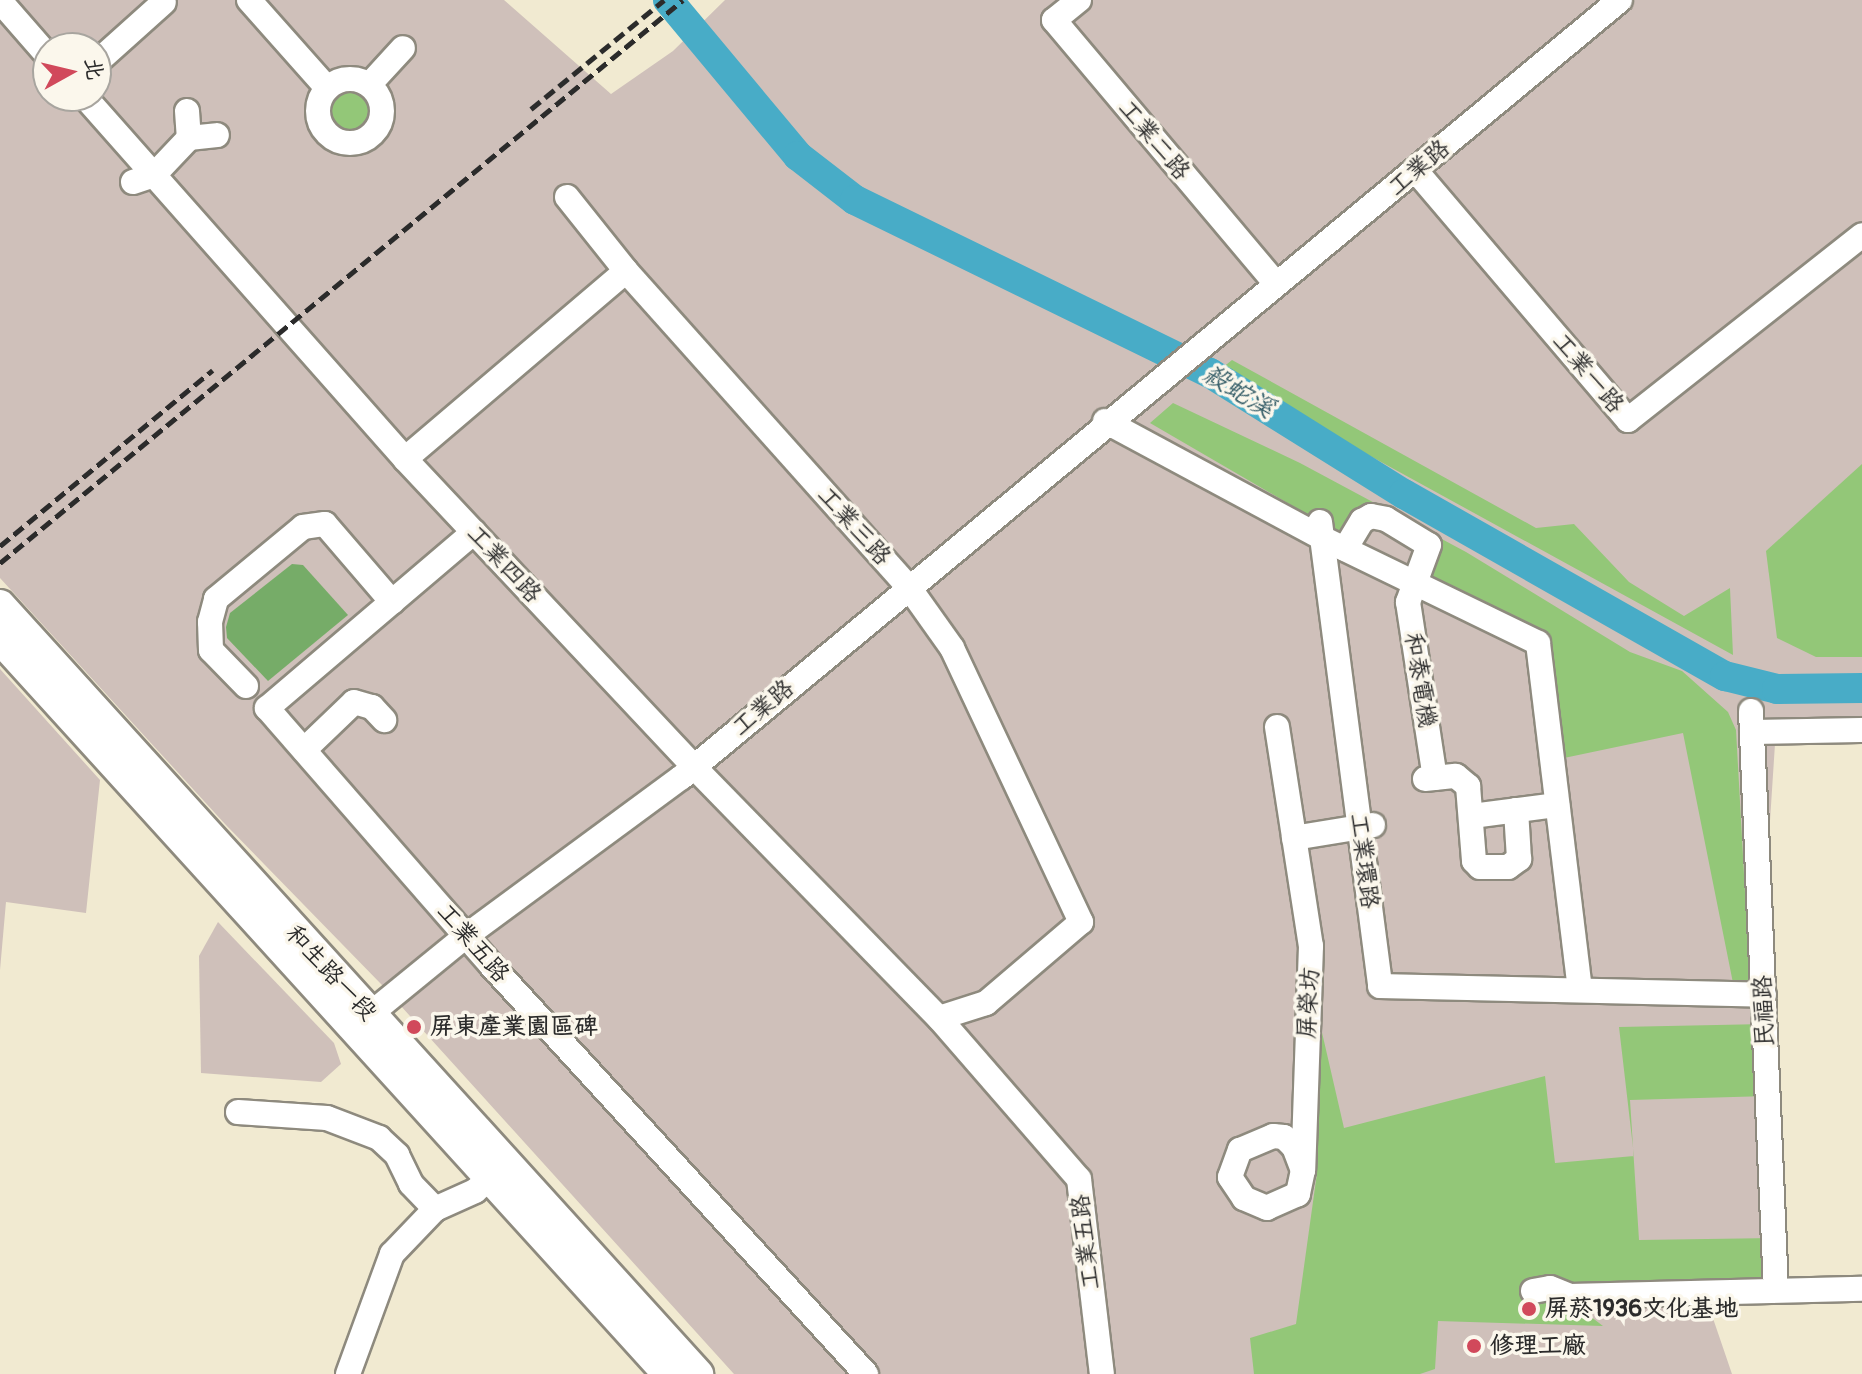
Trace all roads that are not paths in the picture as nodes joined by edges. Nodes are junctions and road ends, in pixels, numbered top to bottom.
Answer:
1 (1079, 0) edge
2 (1620, 0) edge
3 (0, 1) edge
4 (164, 2) dead end
5 (264, 5) edge
6 (32, 38) edge
7 (403, 48) dead end
8 (112, 49) edge
9 (369, 85) junction
10 (327, 88) junction
11 (187, 111) dead end
12 (96, 112) edge
13 (217, 135) dead end
14 (189, 138) junction
15 (1416, 171) junction
16 (143, 178) junction
17 (567, 197) dead end
18 (1862, 235) edge
19 (626, 271) junction
20 (1276, 284) junction
21 (1105, 421) junction
22 (405, 459) junction
23 (1321, 530) junction
24 (474, 532) junction
25 (1345, 549) junction
26 (1413, 582) junction
27 (908, 586) junction
28 (392, 602) junction
29 (0, 605) edge
30 (0, 639) edge
31 (246, 686) dead end
32 (1358, 695) dead end
33 (384, 720) dead end
34 (1277, 727) dead end
35 (1862, 730) edge
36 (304, 750) junction
37 (694, 767) junction
38 (1557, 805) junction
39 (1516, 810) junction
40 (1472, 816) junction
41 (1360, 827) junction
42 (1294, 838) junction
43 (466, 936) junction
44 (1580, 989) junction
45 (1764, 995) junction
46 (939, 1018) junction
47 (361, 1022) junction
48 (238, 1112) dead end
49 (1303, 1170) dead end
50 (497, 1171) junction
51 (435, 1209) junction
52 (1862, 1289) edge
53 (1776, 1290) junction
54 (1533, 1291) dead end
55 (348, 1374) edge
56 (668, 1374) edge
57 (698, 1374) edge
58 (866, 1374) edge
59 (1102, 1374) edge

1 - 20 street, 工業二路
2 - 15 street, 工業路
3 - 6 street
4 - 8 street
5 - 10 street
7 - 9 street
9 - 10 street
9 - 10 street
11 - 14 street
12 - 16 street, 工業四路
13 - 14 street
14 - 16 street
15 - 18 street, 工業一路
15 - 20 street, 工業路
16 - 22 street, 工業四路
17 - 19 street, 工業三路
19 - 22 street
19 - 27 street, 工業三路
20 - 21 street, 工業路
21 - 23 street
21 - 27 street, 工業路
22 - 24 street, 工業四路
23 - 25 street
23 - 41 street, 工業環路
24 - 28 street, 工業五路
24 - 37 street, 工業四路
25 - 26 street
25 - 26 street
26 - 38 street
26 - 40 street, 和泰電機
27 - 37 street, 工業路
27 - 46 street, 工業三路
28 - 31 street
28 - 36 street, 工業五路
29 - 47 main road, 和生路一段
30 - 47 main road, 和生路一段
32 - 41 street
33 - 36 street
34 - 42 street, 屏榮坊
35 - 45 street, 民福路
36 - 43 street, 工業五路
37 - 43 street, 工業路
37 - 46 street, 工業四路
38 - 39 street
38 - 44 street
39 - 40 street
39 - 40 street, 和泰電機
41 - 42 street
41 - 44 street, 工業環路
42 - 49 street, 屏榮坊
43 - 47 street, 工業路
43 - 58 street, 工業五路
44 - 45 street, 工業環路
45 - 53 street, 民福路
46 - 59 street, 工業五路
47 - 50 main road, 和生路一段
48 - 51 street
50 - 51 street
50 - 56 main road, 和生路一段
50 - 57 main road, 和生路一段
51 - 55 street
52 - 53 street
53 - 54 street

